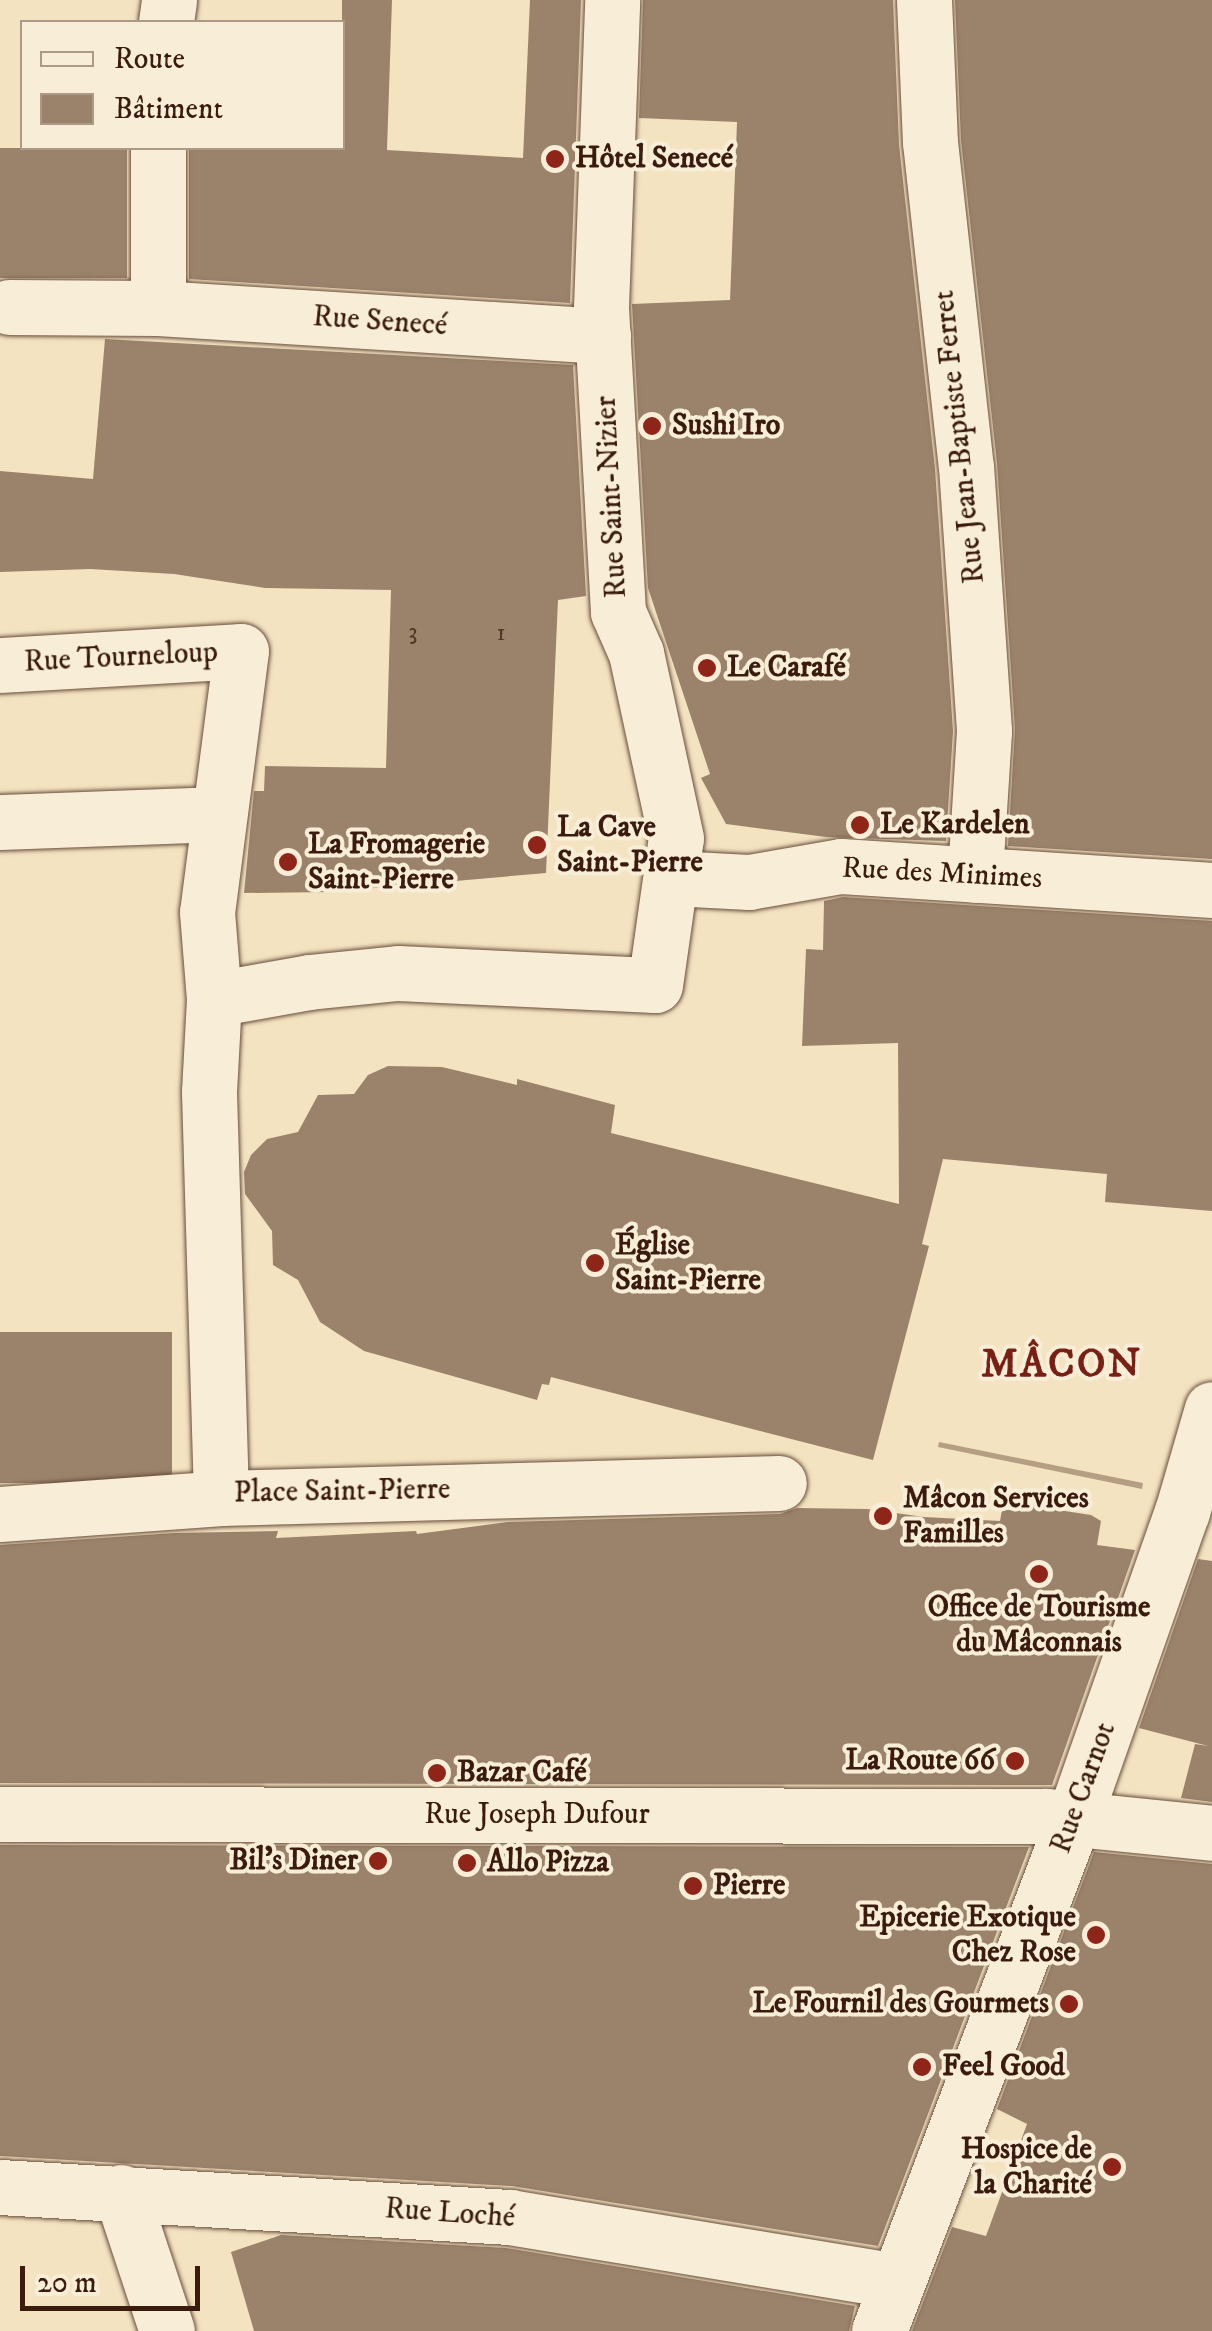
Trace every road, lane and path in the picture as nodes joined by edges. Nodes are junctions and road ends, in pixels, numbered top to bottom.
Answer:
1 (612, 0) edge
2 (924, 0) edge
3 (158, 150) edge
4 (9, 306) dead end
5 (158, 308) junction
6 (603, 336) junction
7 (0, 665) edge
8 (219, 814) junction
9 (0, 822) edge
10 (975, 874) junction
11 (672, 878) junction
12 (1212, 890) edge
13 (214, 999) junction
14 (1212, 1409) edge
15 (779, 1483) dead end
16 (221, 1498) junction
17 (0, 1514) edge
18 (0, 1814) edge
19 (1074, 1818) junction
20 (1212, 1833) edge
21 (0, 2187) edge
22 (121, 2192) junction
23 (887, 2306) edge
24 (166, 2331) edge

1 - 6 street, Rue Saint-Nizier
2 - 10 street, Rue Jean-Baptiste Ferret
3 - 5 street
4 - 5 street, Rue Senecé
5 - 6 street, Rue Senecé
6 - 11 street, Rue Saint-Nizier
7 - 8 street, Rue Tourneloup
8 - 9 street
8 - 13 street
10 - 11 street, Rue des Minimes
10 - 12 street, Rue des Minimes
11 - 13 street, Rue Saint-Nizier
13 - 16 street, Place Saint-Pierre
14 - 19 street, Rue Carnot
15 - 16 street, Place Saint-Pierre
16 - 17 street
18 - 19 street, Rue Joseph Dufour
19 - 20 street, Rue Joseph Dufour
19 - 23 street, Rue Carnot
21 - 22 street, Rue Loché
22 - 23 street, Rue Loché
22 - 24 street

